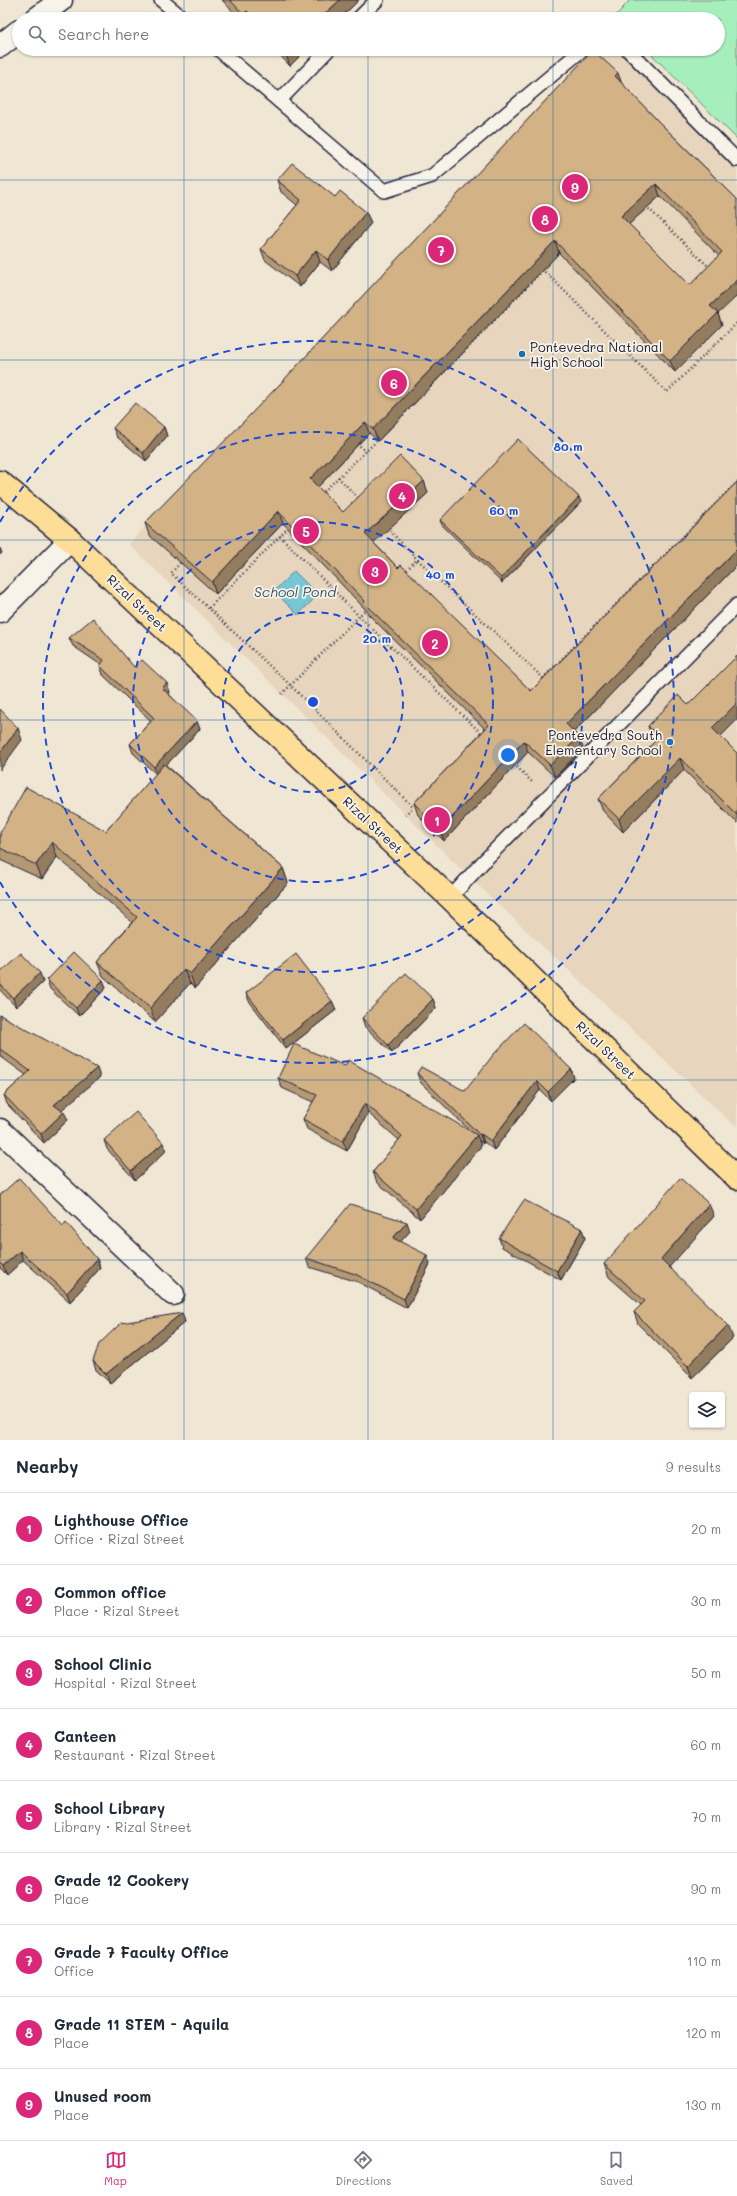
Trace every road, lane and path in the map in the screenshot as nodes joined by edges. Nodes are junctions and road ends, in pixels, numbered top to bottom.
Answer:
1 (61, 0) edge
2 (161, 0) edge
3 (377, 0) edge
4 (45, 12) edge
5 (176, 12) edge
6 (365, 12) edge
7 (12, 37) edge
8 (0, 46) edge
9 (226, 56) edge
10 (323, 56) edge
11 (575, 56) edge
12 (634, 56) edge
13 (279, 101) junction
14 (737, 160) edge
15 (642, 202) edge
16 (540, 267) edge
17 (543, 270) junction
18 (715, 272) edge
19 (737, 323) edge
20 (399, 418) edge
21 (383, 435) edge
22 (356, 442) edge
23 (366, 452) junction
24 (338, 477) junction
25 (0, 482) edge
26 (737, 482) edge
27 (317, 498) edge
28 (364, 504) edge
29 (291, 525) edge
30 (386, 526) edge
31 (280, 536) junction
32 (70, 540) junction
33 (188, 555) edge
34 (418, 559) junction
35 (401, 575) edge
36 (369, 606) edge
37 (737, 606) edge
38 (209, 608) junction
39 (0, 611) edge
40 (358, 616) junction
41 (290, 685) junction
42 (282, 694) dead end
43 (481, 733) junction
44 (486, 738) edge
45 (470, 744) edge
46 (509, 760) edge
47 (547, 797) junction
48 (418, 801) edge
49 (413, 807) junction
50 (406, 815) dead end
51 (450, 898) junction
52 (0, 1130) edge
53 (737, 1178) edge
54 (173, 1294) dead end

1 - 4 street
2 - 5 lane
3 - 6 lane
7 - 8 street
9 - 13 lane
10 - 13 lane
11 - 13 lane
12 - 14 lane
15 - 18 path
16 - 17 path
17 - 19 path
17 - 20 path
21 - 23 path
22 - 23 path
23 - 24 path
24 - 27 path
24 - 28 path
25 - 32 highway, Rizal Street
26 - 34 path
29 - 31 path
30 - 34 path
31 - 38 path
31 - 40 path
32 - 39 street
32 - 51 highway, Rizal Street
33 - 38 path
34 - 35 path
36 - 40 path
37 - 47 lane
38 - 41 path
40 - 41 path
40 - 43 path
41 - 42 path
41 - 49 path
43 - 44 path
43 - 45 path
46 - 47 path
47 - 51 lane
48 - 49 path
49 - 50 path
51 - 53 highway, Rizal Street
52 - 54 street

